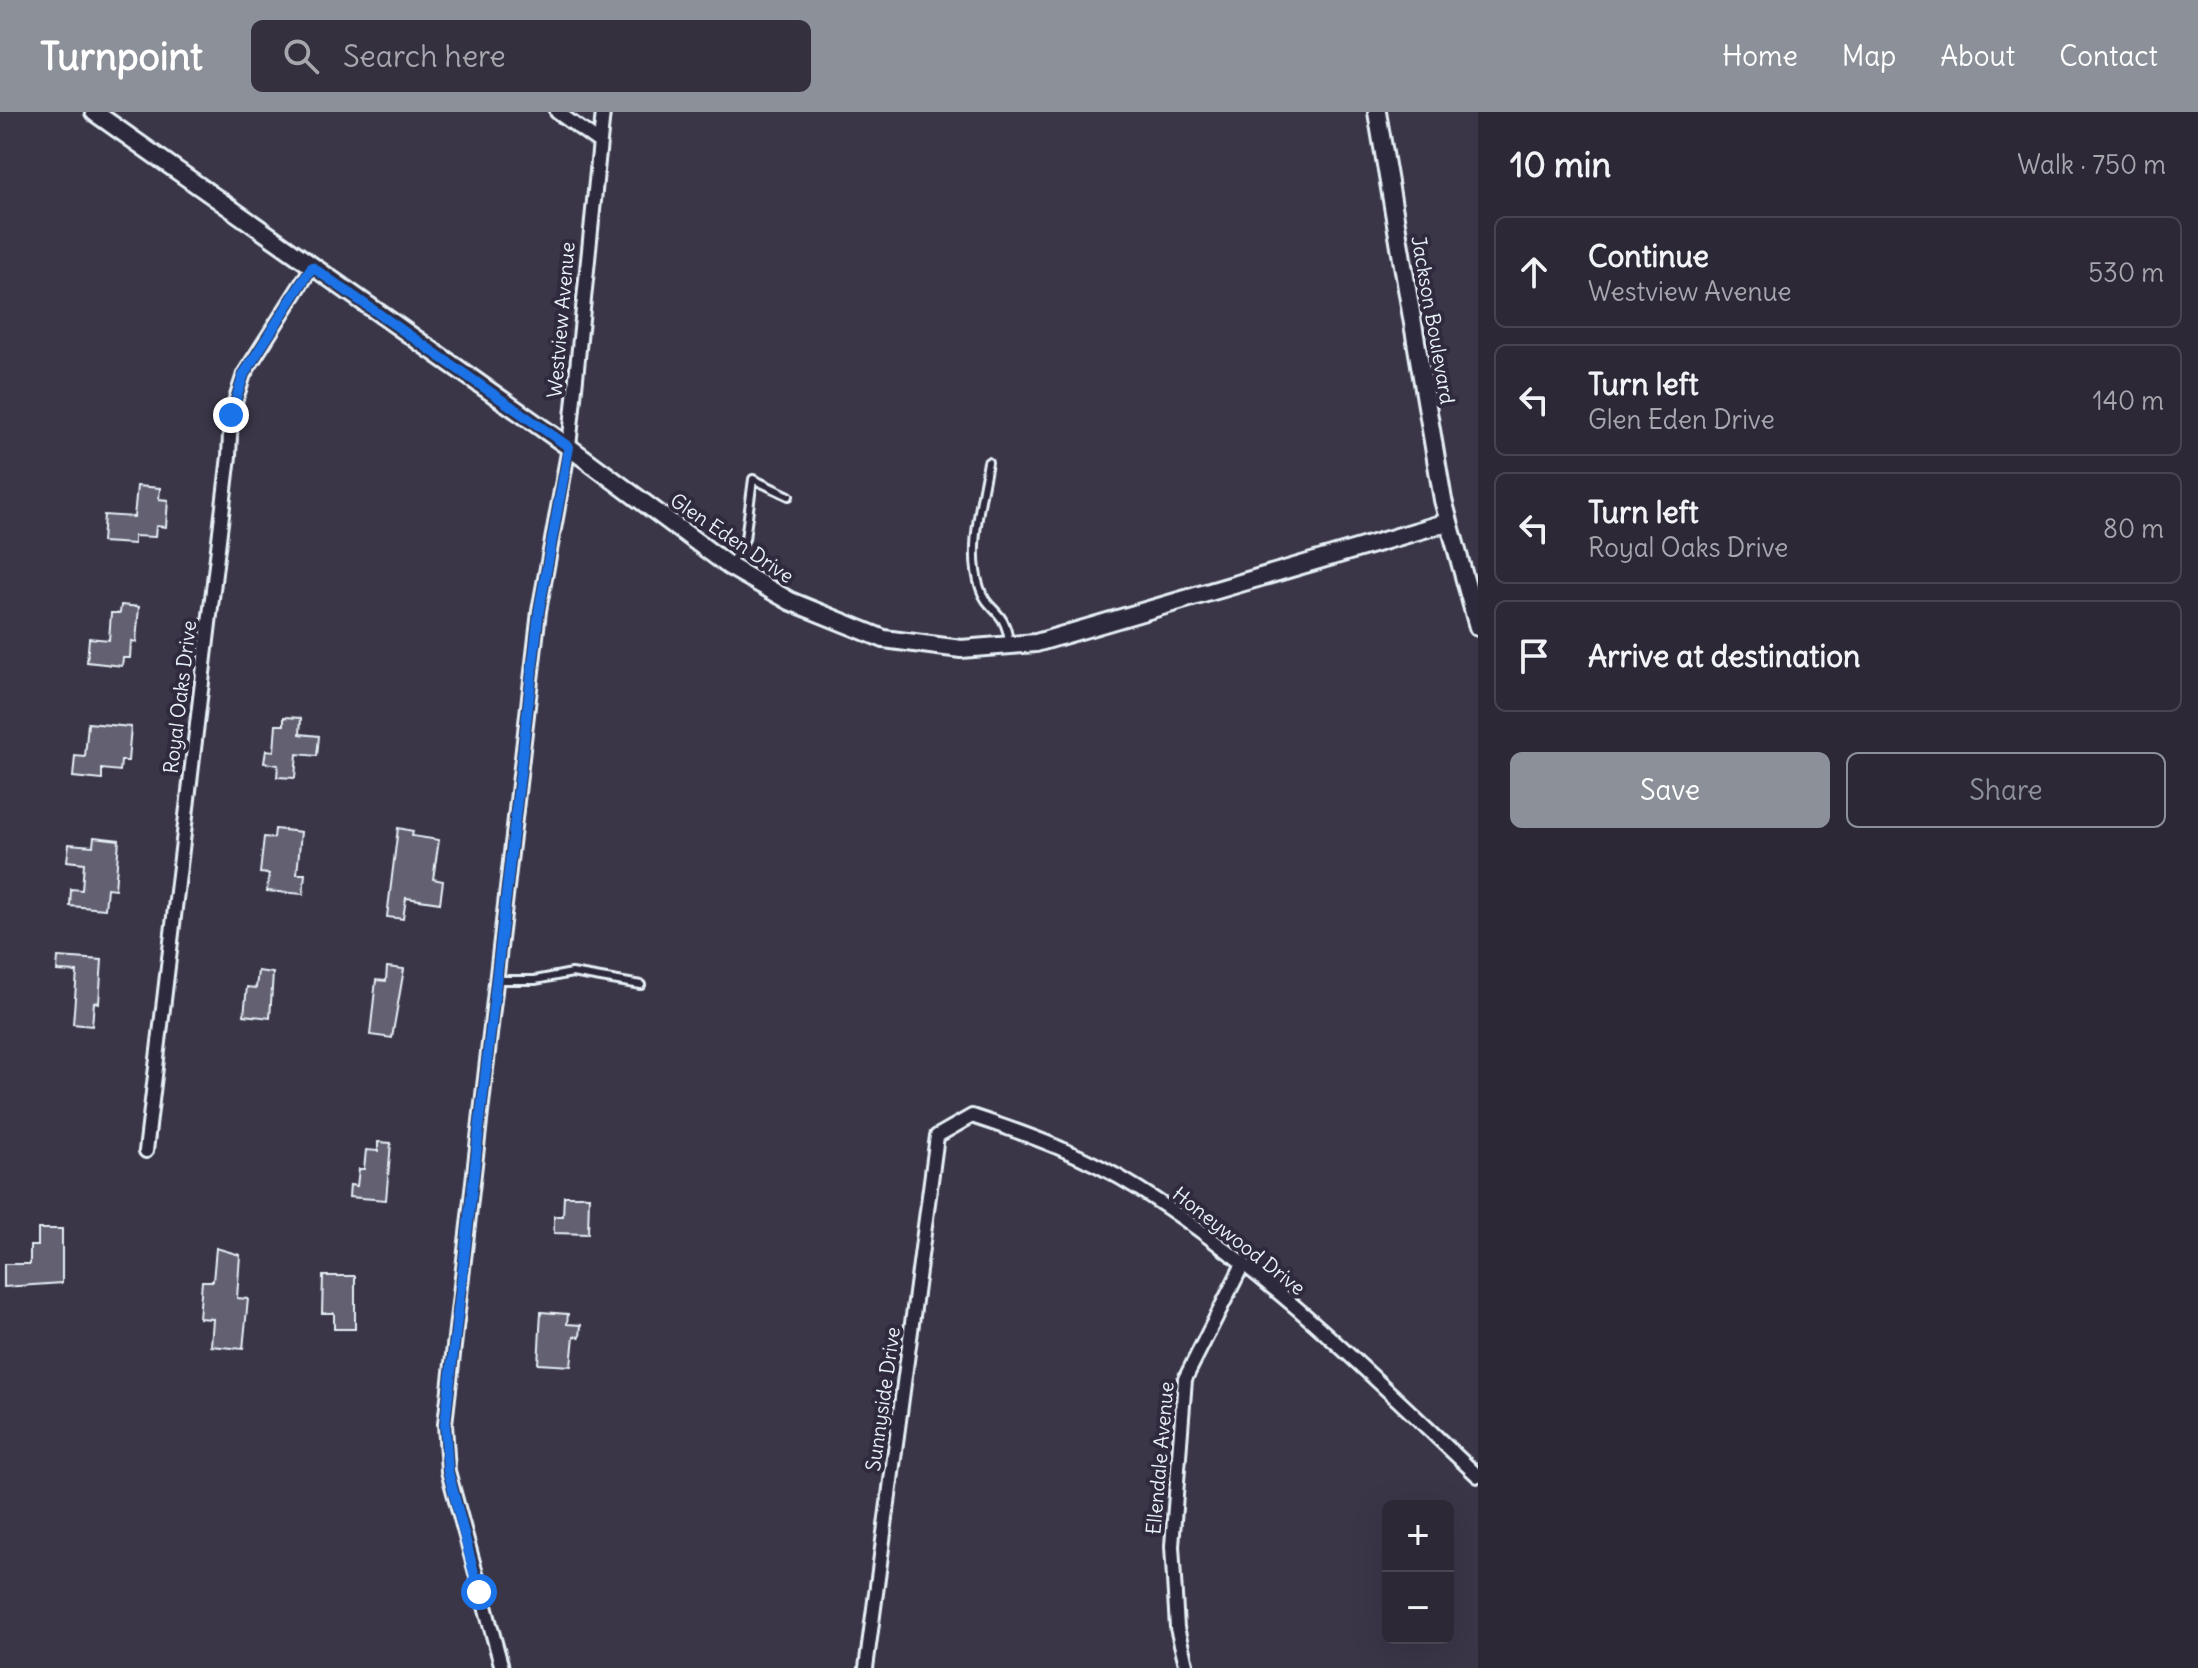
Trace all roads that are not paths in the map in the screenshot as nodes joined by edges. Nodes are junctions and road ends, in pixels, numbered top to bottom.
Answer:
1 (94, 112) edge
2 (557, 112) edge
3 (603, 112) edge
4 (1377, 112) edge
5 (599, 142) junction
6 (312, 267) junction
7 (569, 447) junction
8 (988, 462) dead end
9 (789, 496) dead end
10 (1448, 522) junction
11 (729, 566) junction
12 (1478, 627) edge
13 (1009, 646) junction
14 (496, 980) junction
15 (641, 985) dead end
16 (937, 1136) joint
17 (146, 1151) dead end
18 (1243, 1264) junction
19 (1478, 1476) edge
20 (502, 1668) edge
21 (866, 1668) edge
22 (1187, 1668) edge

1 - 6 street, Glen Eden Drive
2 - 5 street
3 - 5 street, Westview Avenue
4 - 10 street, Jackson Boulevard
5 - 7 street, Westview Avenue
6 - 7 street, Glen Eden Drive
6 - 17 street, Royal Oaks Drive
7 - 11 street, Glen Eden Drive
7 - 14 street, Westview Avenue
8 - 13 lane
9 - 11 lane
10 - 12 street, Jackson Boulevard
10 - 13 street, Glen Eden Drive
11 - 13 street, Glen Eden Drive
14 - 15 lane
14 - 20 street, Westview Avenue
16 - 18 street, Honeywood Drive
16 - 21 street, Sunnyside Drive
18 - 19 street, Honeywood Drive
18 - 22 street, Ellendale Avenue

